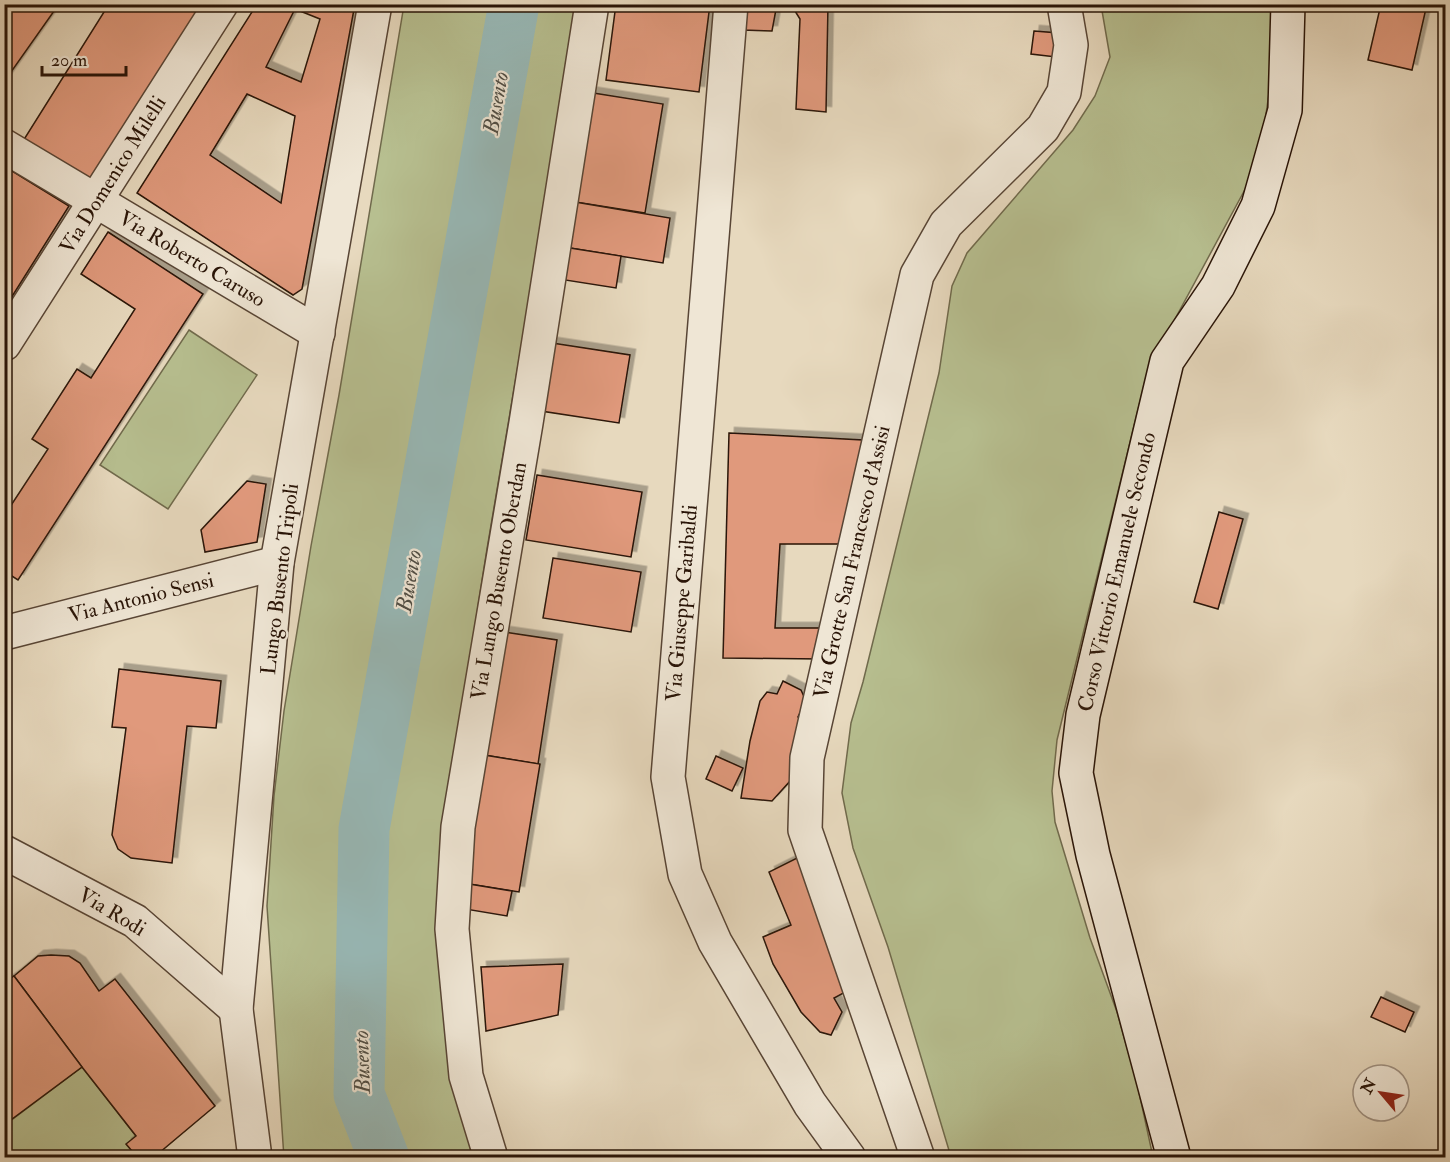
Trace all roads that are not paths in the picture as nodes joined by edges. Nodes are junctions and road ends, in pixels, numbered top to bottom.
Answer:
1 (220, 4) edge
2 (375, 4) edge
3 (592, 4) edge
4 (731, 4) edge
5 (1288, 4) edge
6 (1062, 6) edge
7 (4, 146) edge
8 (96, 202) junction
9 (318, 333) junction
10 (4, 345) edge
11 (277, 563) junction
12 (4, 633) edge
13 (4, 852) edge
14 (236, 1009) junction
15 (255, 1158) edge
16 (491, 1158) edge
17 (849, 1158) edge
18 (918, 1158) edge
19 (1173, 1158) edge

1 - 8 street, Via Domenico Milelli
2 - 9 street, Lungo Busento Tripoli
3 - 16 street, Via Lungo Busento Oberdan
4 - 17 street, Via Giuseppe Garibaldi
5 - 19 street, Corso Vittorio Emanuele Secondo
6 - 18 street, Via Grotte San Francesco d'Assisi
7 - 8 street, Via Roberto Caruso
8 - 9 street, Via Roberto Caruso
8 - 10 street, Via Domenico Milelli
9 - 11 street, Lungo Busento Tripoli
11 - 12 street, Via Antonio Sensi
11 - 14 street, Lungo Busento Tripoli
13 - 14 street, Via Rodi
14 - 15 street, Lungo Busento Tripoli

